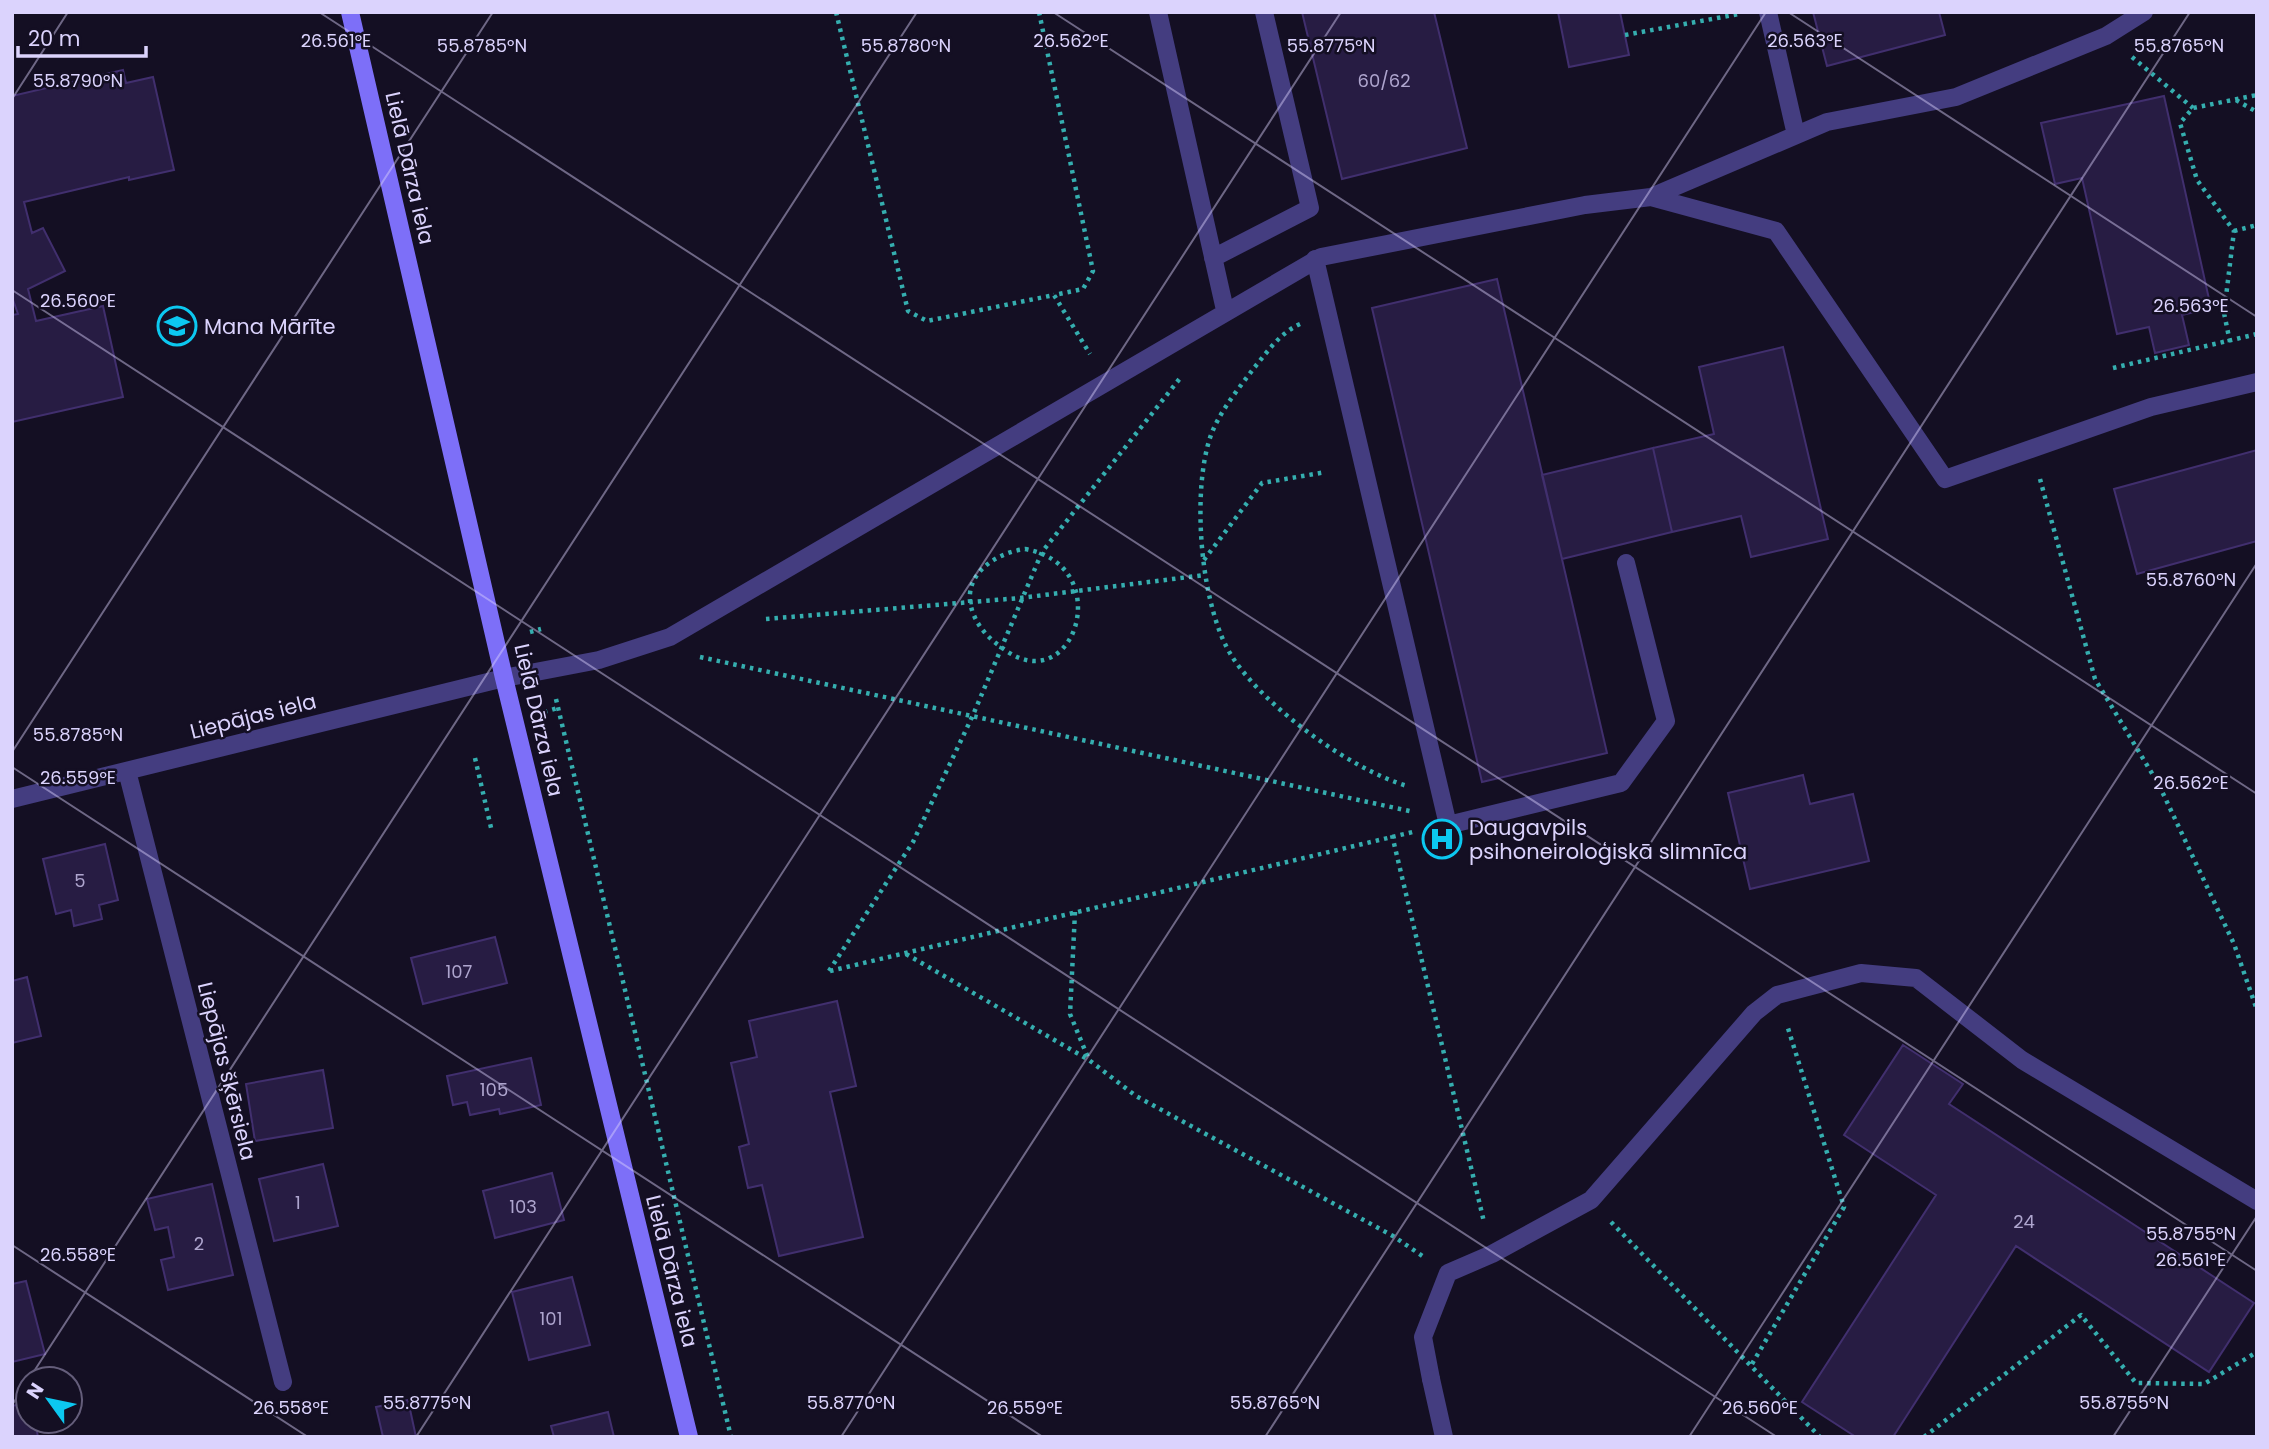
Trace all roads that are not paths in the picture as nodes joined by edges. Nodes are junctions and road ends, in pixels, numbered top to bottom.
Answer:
1 (350, 12) edge
2 (1158, 12) edge
3 (1264, 12) edge
4 (1768, 12) edge
5 (2144, 12) edge
6 (1796, 135) junction
7 (1651, 197) junction
8 (1213, 258) junction
9 (1315, 259) junction
10 (1225, 310) junction
11 (2257, 382) edge
12 (1626, 564) dead end
13 (504, 678) junction
14 (127, 771) junction
15 (12, 799) edge
16 (2257, 1201) edge
17 (283, 1382) dead end
18 (689, 1437) edge
19 (1444, 1437) edge

1 - 13 street, Lielā Dārza iela
2 - 8 street
3 - 8 street
4 - 6 street
5 - 6 street
6 - 7 street
7 - 9 street, Liepājas iela
7 - 11 street
8 - 10 street
9 - 10 street, Liepājas iela
9 - 12 street
10 - 13 street, Liepājas iela
13 - 14 street, Liepājas iela
13 - 18 street, Lielā Dārza iela
14 - 15 street, Liepājas iela
14 - 17 street, Liepājas šķērsiela
16 - 19 street

